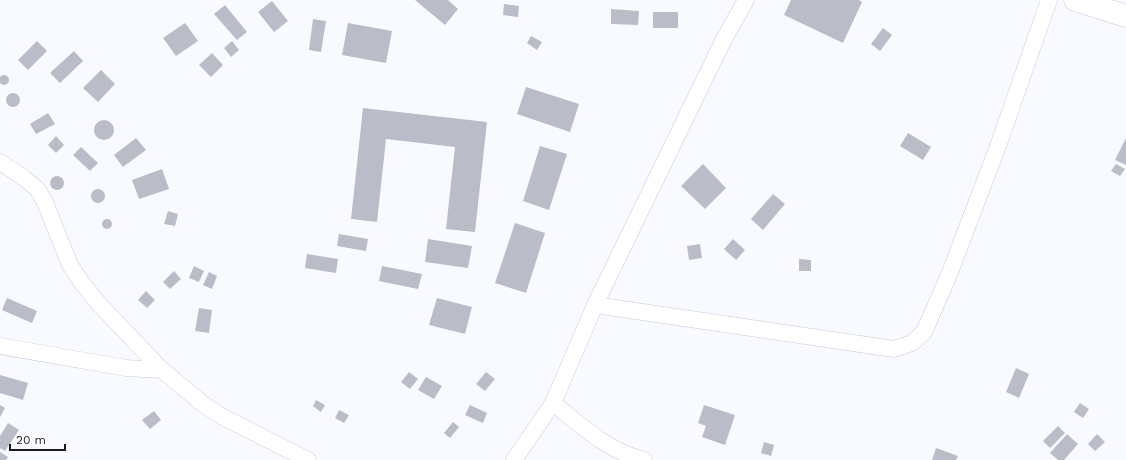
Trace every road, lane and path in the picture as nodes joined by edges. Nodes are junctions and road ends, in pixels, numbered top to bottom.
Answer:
1 (746, 0) edge
2 (1049, 0) edge
3 (1075, 0) edge
4 (1126, 16) edge
5 (0, 162) edge
6 (595, 305) junction
7 (0, 346) edge
8 (162, 370) junction
9 (553, 403) junction
10 (308, 460) edge
11 (514, 460) edge
12 (644, 460) edge

1 - 6 street
2 - 6 street
3 - 4 street
5 - 8 street
6 - 9 street
7 - 8 street
8 - 10 street
9 - 11 street
9 - 12 street

